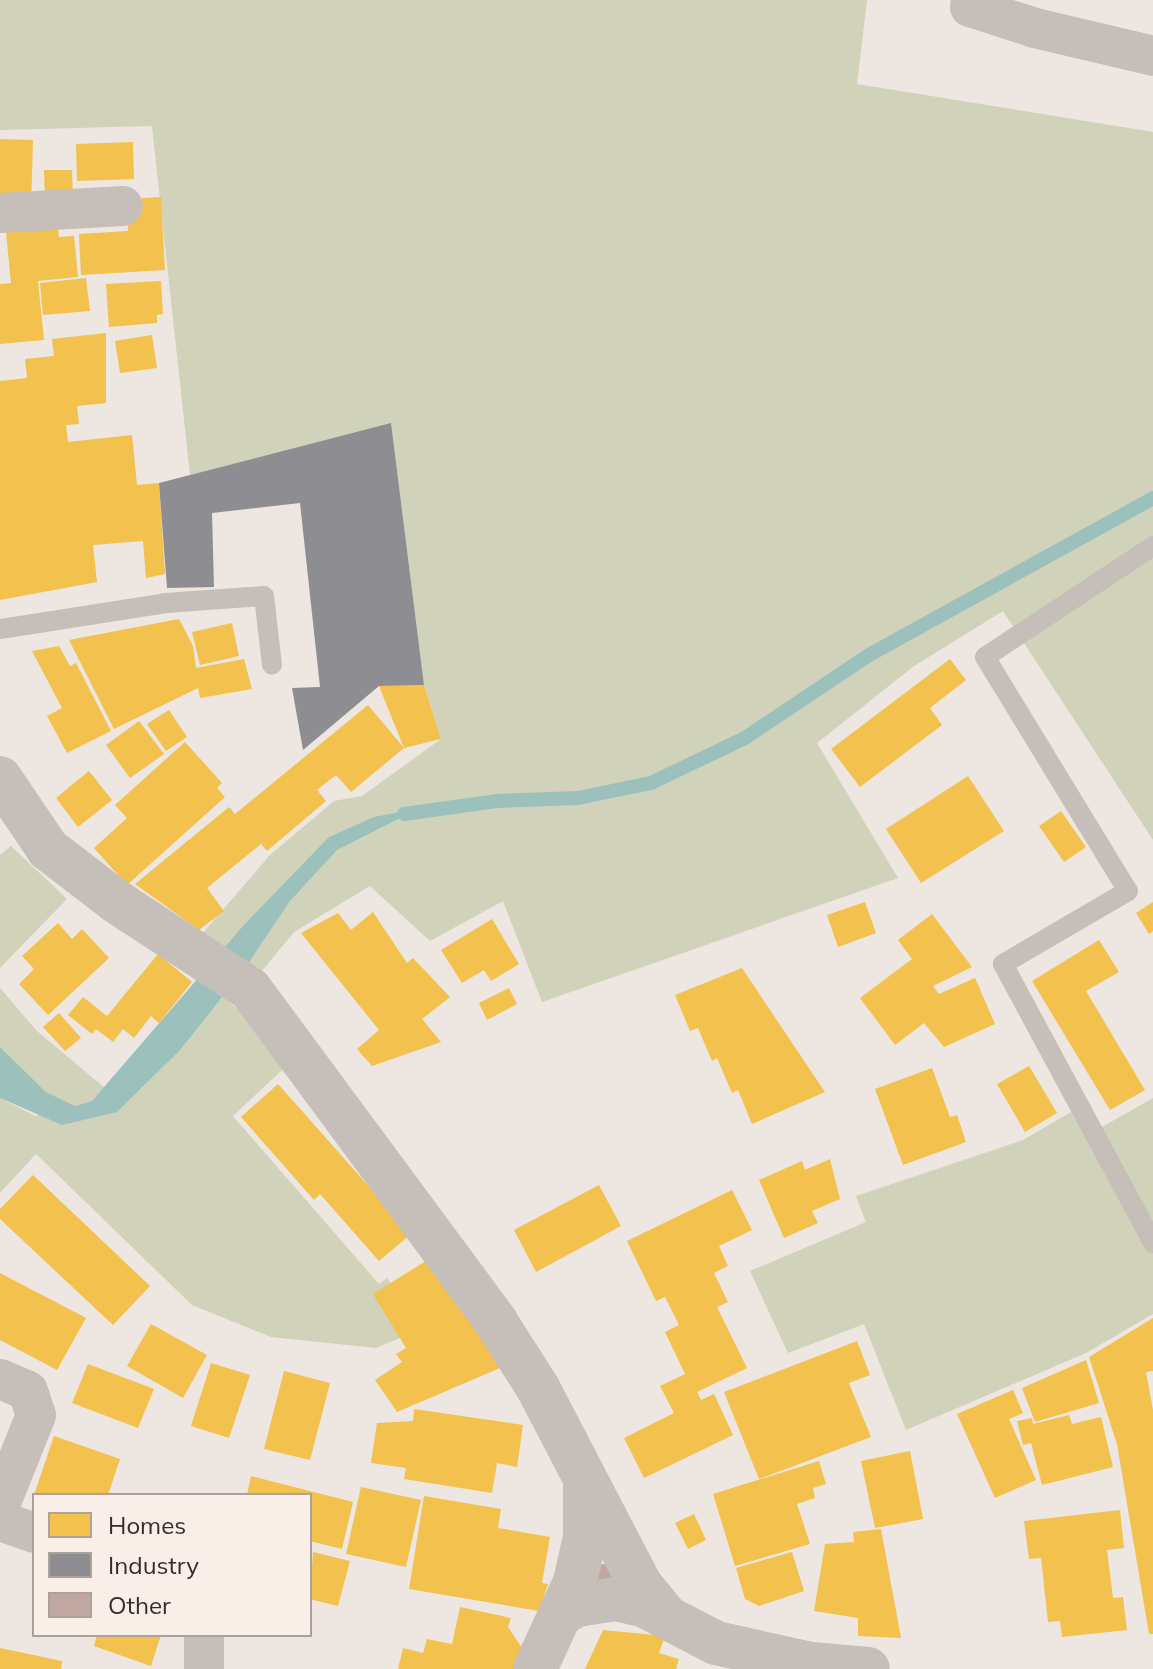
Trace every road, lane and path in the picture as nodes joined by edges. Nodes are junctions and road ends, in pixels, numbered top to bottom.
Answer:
1 (971, 0) edge
2 (1153, 56) edge
3 (123, 206) dead end
4 (0, 213) edge
5 (1153, 546) edge
6 (0, 629) edge
7 (272, 665) dead end
8 (0, 778) edge
9 (1153, 1243) edge
10 (0, 1379) edge
11 (584, 1485) junction
12 (0, 1505) edge
13 (0, 1521) edge
14 (32, 1532) edge
15 (562, 1614) junction
16 (665, 1615) junction
17 (204, 1637) edge
18 (204, 1669) edge
19 (535, 1669) edge
20 (868, 1669) edge

1 - 2 street
3 - 4 street
5 - 9 lane
6 - 7 lane
8 - 11 street
10 - 12 street
11 - 15 street
11 - 16 street
13 - 14 street
15 - 16 street
15 - 19 street
16 - 20 street
17 - 18 street

